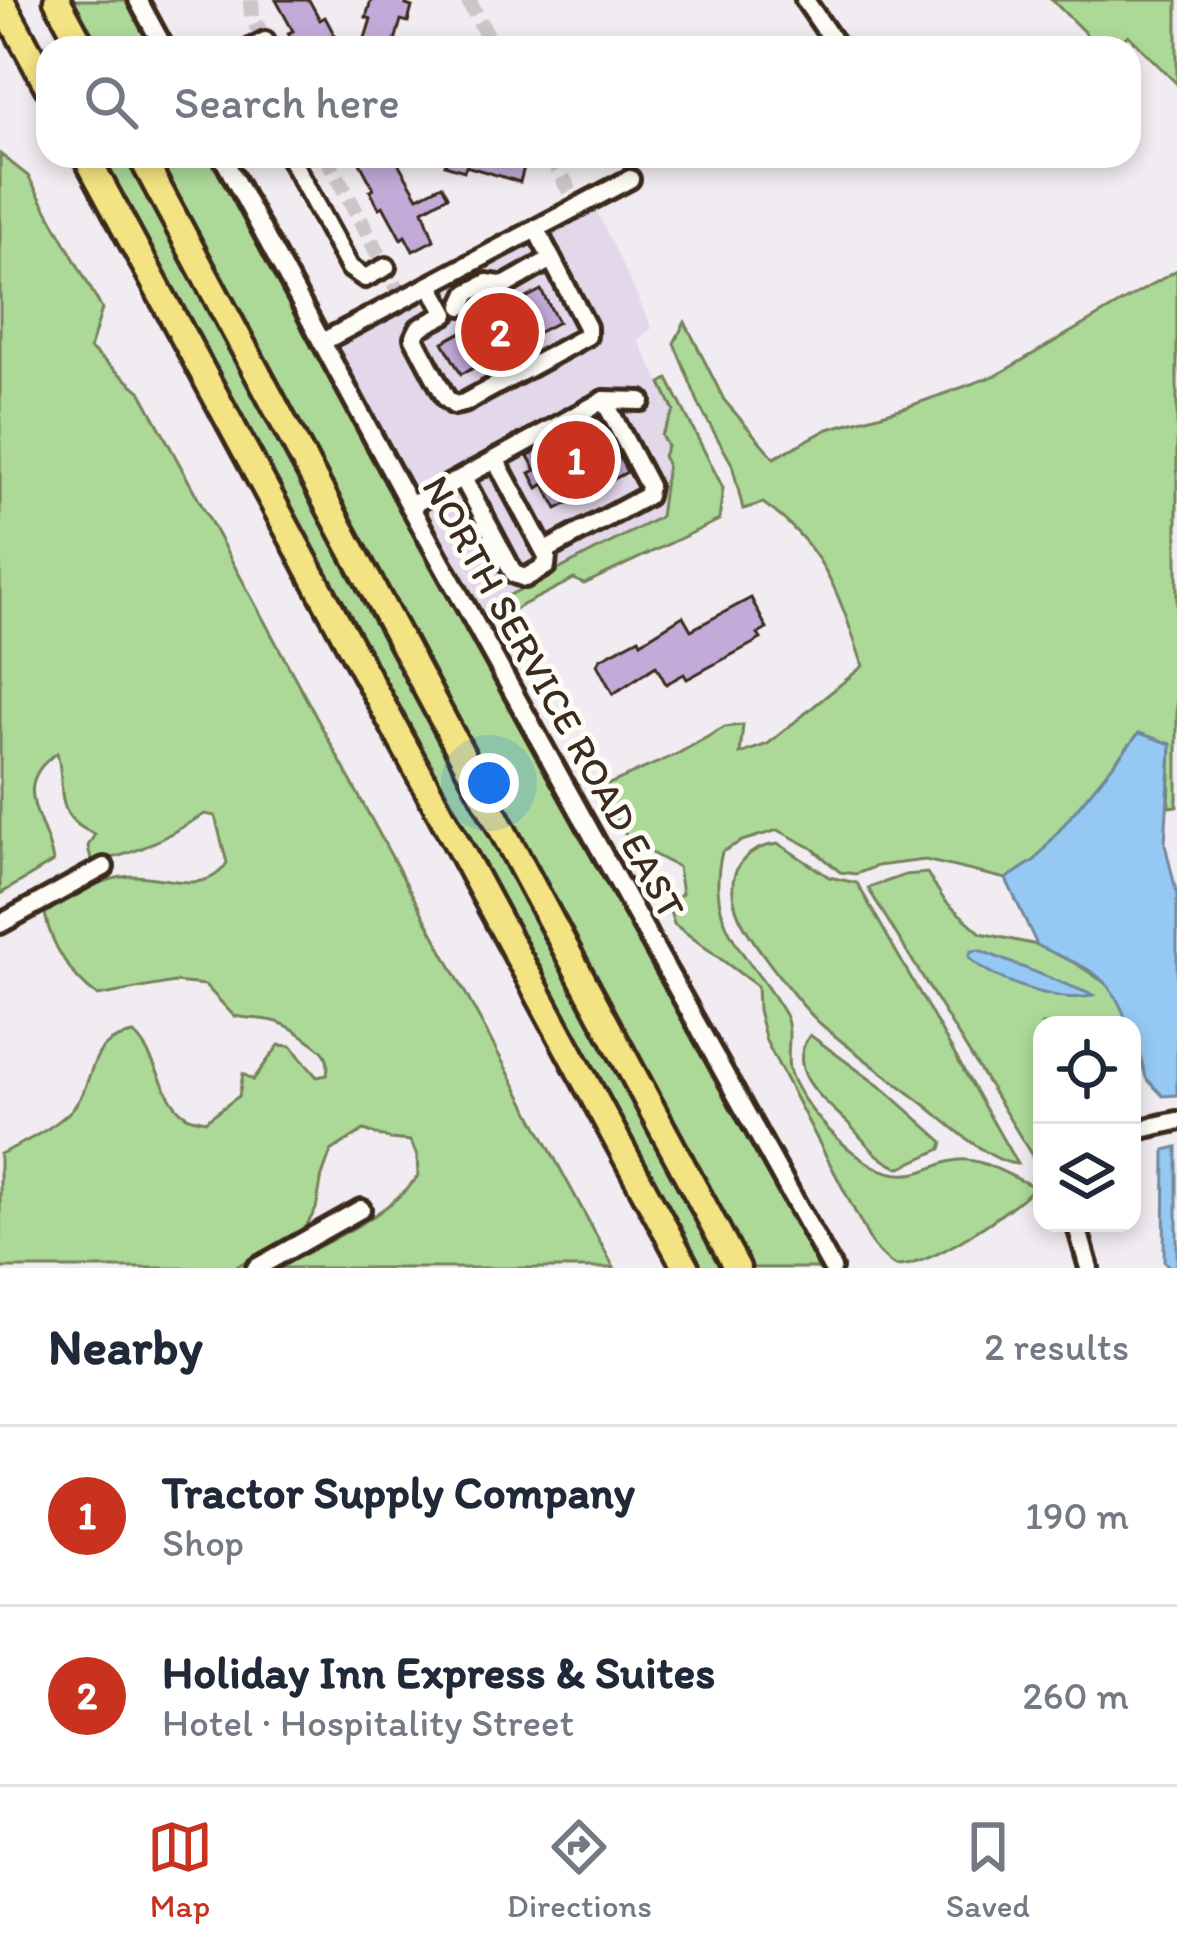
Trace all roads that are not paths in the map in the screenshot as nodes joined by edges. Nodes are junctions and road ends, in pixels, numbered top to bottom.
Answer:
1 (1, 0) edge
2 (57, 0) edge
3 (138, 0) edge
4 (805, 0) edge
5 (76, 36) edge
6 (158, 36) edge
7 (830, 36) edge
8 (36, 65) edge
9 (93, 168) edge
10 (147, 168) edge
11 (228, 168) edge
12 (296, 168) edge
13 (630, 178) dead end
14 (536, 229) junction
15 (551, 259) junction
16 (386, 267) dead end
17 (430, 285) junction
18 (459, 308) junction
19 (322, 342) junction
20 (604, 400) junction
21 (641, 401) dead end
22 (495, 459) junction
23 (463, 478) junction
24 (410, 506) junction
25 (544, 551) junction
26 (104, 867) dead end
27 (0, 924) edge
28 (1177, 1121) edge
29 (1141, 1129) edge
30 (362, 1210) dead end
31 (1079, 1232) edge
32 (256, 1268) edge
33 (686, 1268) edge
34 (736, 1268) edge
35 (832, 1268) edge
36 (1089, 1268) edge

1 - 8 highway
2 - 5 highway
3 - 6 street
4 - 7 street
9 - 33 highway
10 - 34 highway
11 - 19 street, NORTH SERVICE ROAD EAST
12 - 16 street
13 - 14 street
14 - 15 street
14 - 17 street
15 - 18 street
15 - 18 street
17 - 18 street
17 - 19 street
19 - 24 street, NORTH SERVICE ROAD EAST
20 - 21 street
20 - 22 street
20 - 25 street
22 - 23 street
22 - 25 street
23 - 24 street
23 - 25 street
24 - 35 street, NORTH SERVICE ROAD EAST
26 - 27 street
28 - 29 street
30 - 32 street
31 - 36 street

